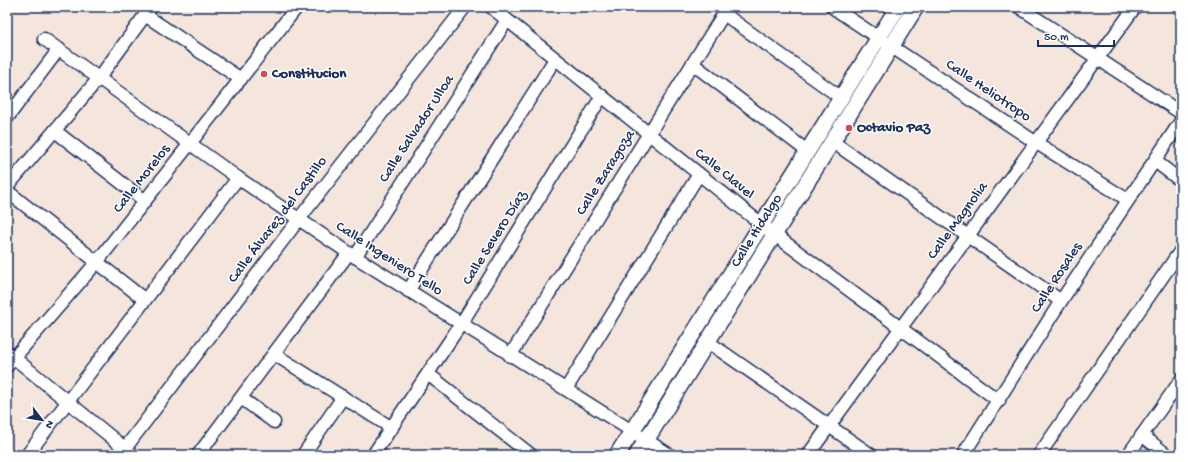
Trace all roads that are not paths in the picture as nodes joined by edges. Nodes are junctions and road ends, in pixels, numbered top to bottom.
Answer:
1 (297, 7) edge
2 (465, 7) edge
3 (491, 7) edge
4 (832, 7) edge
5 (898, 7) edge
6 (916, 7) edge
7 (1019, 7) edge
8 (1135, 7) edge
9 (148, 11) edge
10 (726, 11) edge
11 (507, 20) junction
12 (878, 38) junction
13 (44, 39) dead end
14 (892, 46) junction
15 (58, 49) junction
16 (555, 59) junction
17 (1097, 59) junction
18 (693, 64) junction
19 (99, 78) junction
20 (241, 79) junction
21 (602, 96) junction
22 (840, 97) junction
23 (1181, 112) edge
24 (7, 118) edge
25 (1181, 121) edge
26 (55, 131) junction
27 (649, 134) junction
28 (833, 142) junction
29 (1035, 142) junction
30 (190, 143) junction
31 (807, 151) junction
32 (1156, 161) junction
33 (699, 174) junction
34 (238, 178) junction
35 (1181, 181) edge
36 (7, 187) edge
37 (7, 191) edge
38 (1128, 200) junction
39 (145, 201) junction
40 (298, 219) junction
41 (761, 224) junction
42 (775, 235) junction
43 (966, 237) junction
44 (1181, 250) edge
45 (352, 255) junction
46 (97, 262) junction
47 (408, 290) junction
48 (145, 300) junction
49 (1061, 301) junction
50 (461, 324) junction
51 (899, 329) junction
52 (708, 342) junction
53 (274, 354) junction
54 (510, 356) junction
55 (9, 358) edge
56 (428, 374) junction
57 (1181, 380) edge
58 (566, 389) junction
59 (343, 397) junction
60 (241, 398) junction
61 (998, 401) junction
62 (68, 402) junction
63 (274, 422) dead end
64 (829, 426) junction
65 (392, 428) junction
66 (632, 431) junction
67 (1142, 435) junction
68 (647, 440) junction
69 (126, 453) edge
70 (28, 455) edge
71 (198, 455) edge
72 (303, 455) edge
73 (373, 455) edge
74 (531, 455) edge
75 (617, 455) edge
76 (637, 455) edge
77 (670, 455) edge
78 (808, 455) edge
79 (871, 455) edge
80 (963, 455) edge
81 (1039, 455) edge
82 (1128, 455) edge
83 (1167, 455) edge

1 - 20 street, Calle Morelos
2 - 40 street, Calle Álvarez del Castillo
3 - 11 street, Calle Clavel
4 - 12 street, Calle Heliotropo
5 - 12 street, Calle Hidalgo
6 - 14 street, Calle Hidalgo
7 - 17 street
8 - 17 street, Calle Magnolia
9 - 19 street
9 - 20 street
10 - 18 street, Calle Zaragoza
10 - 22 street
11 - 16 street, Calle Clavel
11 - 45 street, Calle Salvador Ulloa
12 - 14 street, Calle Heliotropo
12 - 22 street, Calle Hidalgo
13 - 15 street, Calle Ingeniero Tello
14 - 28 street, Calle Hidalgo
14 - 29 street, Calle Heliotropo
15 - 19 street, Calle Ingeniero Tello
15 - 24 street
16 - 21 street, Calle Clavel
16 - 47 street
17 - 23 street
17 - 29 street, Calle Magnolia
18 - 27 street, Calle Zaragoza
18 - 31 street
19 - 26 street
19 - 30 street, Calle Ingeniero Tello
20 - 30 street, Calle Morelos
21 - 27 street, Calle Clavel
21 - 50 street, Calle Severo Díaz
22 - 31 street, Calle Hidalgo
25 - 32 street, Calle Rosales
26 - 36 street
26 - 39 street
27 - 33 street, Calle Clavel
27 - 54 street, Calle Zaragoza
28 - 42 street, Calle Hidalgo
28 - 43 street
29 - 38 street, Calle Heliotropo
29 - 43 street, Calle Magnolia
30 - 34 street, Calle Ingeniero Tello
30 - 39 street, Calle Morelos
31 - 41 street, Calle Hidalgo
32 - 35 street
32 - 38 street, Calle Rosales
33 - 41 street, Calle Clavel
33 - 58 street
34 - 40 street, Calle Ingeniero Tello
34 - 48 street
37 - 46 street
38 - 49 street, Calle Rosales
39 - 46 street, Calle Morelos
40 - 45 street, Calle Ingeniero Tello
40 - 69 street, Calle Álvarez del Castillo
41 - 42 street, Calle Clavel
41 - 66 street, Calle Hidalgo
42 - 51 street, Calle Clavel
42 - 52 street, Calle Hidalgo
43 - 49 street
43 - 51 street, Calle Magnolia
44 - 81 street
45 - 47 street, Calle Ingeniero Tello
45 - 53 street, Calle Salvador Ulloa
46 - 48 street
46 - 55 street, Calle Morelos
47 - 50 street, Calle Ingeniero Tello
48 - 62 street
49 - 61 street, Calle Rosales
50 - 54 street, Calle Ingeniero Tello
50 - 56 street, Calle Severo Díaz
51 - 61 street, Calle Clavel
51 - 64 street, Calle Magnolia
52 - 64 street
52 - 68 street, Calle Hidalgo
53 - 59 street
53 - 60 street, Calle Salvador Ulloa
54 - 58 street, Calle Ingeniero Tello
55 - 62 street
56 - 65 street, Calle Severo Díaz
56 - 74 street
57 - 67 street
58 - 66 street, Calle Ingeniero Tello
59 - 65 street
59 - 72 street
60 - 63 street
60 - 71 street, Calle Salvador Ulloa
61 - 80 street, Calle Rosales
62 - 69 street
62 - 70 street
64 - 78 street, Calle Magnolia
64 - 79 street
65 - 73 street, Calle Severo Díaz
66 - 68 street, Calle Ingeniero Tello
66 - 75 street, Calle Hidalgo
67 - 82 street
67 - 83 street
68 - 76 street, Calle Hidalgo
68 - 77 street, Calle Ingeniero Tello

